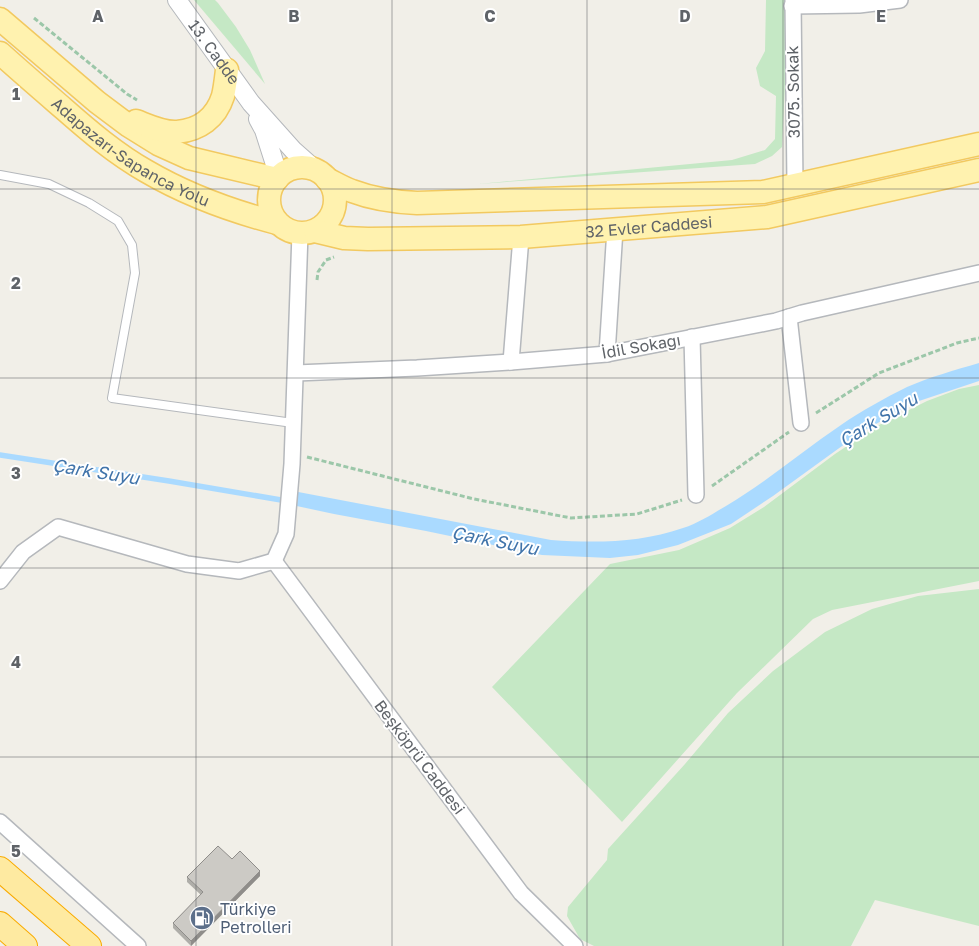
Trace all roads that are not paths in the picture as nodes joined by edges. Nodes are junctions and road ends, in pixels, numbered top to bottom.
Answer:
1 (177, 0) edge
2 (900, 0) edge
3 (792, 3) edge
4 (0, 19) edge
5 (0, 53) edge
6 (226, 70) junction
7 (97, 102) junction
8 (250, 103) junction
9 (979, 144) edge
10 (979, 170) edge
11 (0, 174) edge
12 (323, 176) junction
13 (278, 178) junction
14 (795, 185) junction
15 (277, 223) junction
16 (614, 229) junction
17 (308, 232) junction
18 (521, 236) junction
19 (979, 274) edge
20 (790, 317) junction
21 (692, 337) junction
22 (608, 354) junction
23 (511, 362) junction
24 (296, 373) junction
25 (293, 423) junction
26 (801, 423) road end
27 (696, 495) road end
28 (274, 561) junction
29 (0, 581) edge
30 (0, 822) edge
31 (0, 868) edge
32 (0, 924) edge
33 (25, 946) edge
34 (89, 946) edge
35 (138, 946) edge
36 (575, 946) edge

1 - 6 street, 13. Cadde
2 - 3 street
3 - 14 street, 3075. Sokak
4 - 7 main road, Adapazarı-Sapanca Yolu
5 - 15 main road, Adapazarı-Sapanca Yolu
6 - 7 main road
6 - 8 street, 13. Cadde
7 - 13 main road, Adapazarı-Sapanca Yolu
8 - 12 street
8 - 13 street
9 - 14 main road, 32 Evler Caddesi
10 - 16 main road, 32 Evler Caddesi
11 - 25 lane
12 - 13 main road
12 - 14 main road, 32 Evler Caddesi
12 - 17 main road
13 - 15 main road
15 - 17 main road
16 - 18 main road, 32 Evler Caddesi
16 - 22 street
17 - 18 main road, 32 Evler Caddesi
17 - 24 street
18 - 23 street
19 - 20 street, İdil Sokağı
20 - 21 street, İdil Sokağı
20 - 26 street
21 - 22 street, İdil Sokağı
21 - 27 street
22 - 23 street, İdil Sokağı
23 - 24 street, İdil Sokağı
24 - 25 street
25 - 28 street
28 - 29 street
28 - 36 street, Beşköprü Caddesi
30 - 35 street
31 - 34 highway
32 - 33 highway

